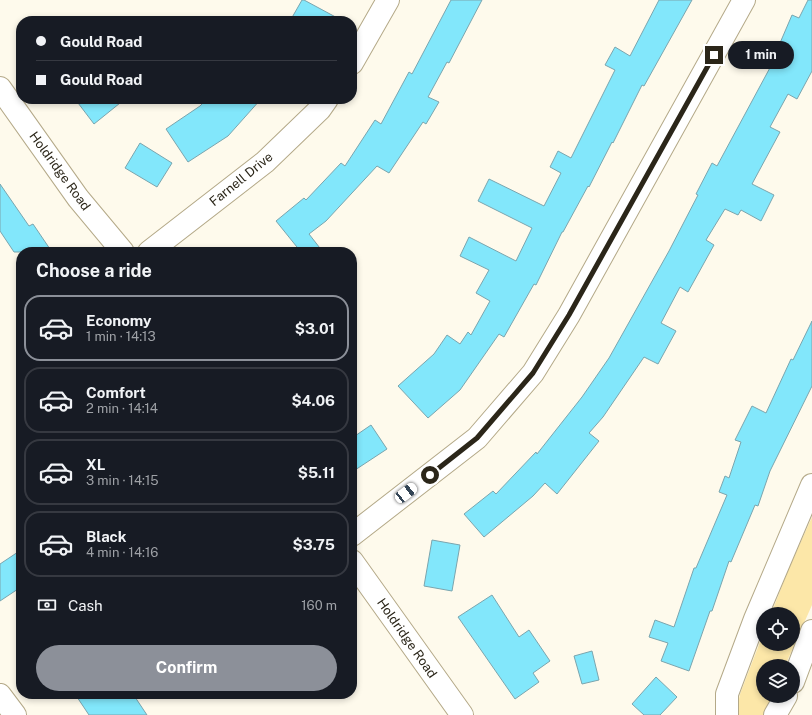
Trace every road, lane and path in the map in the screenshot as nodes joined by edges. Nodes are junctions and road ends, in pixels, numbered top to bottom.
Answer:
1 (388, 0) edge
2 (744, 0) edge
3 (357, 54) edge
4 (0, 88) edge
5 (323, 104) edge
6 (119, 247) edge
7 (155, 247) edge
8 (812, 485) edge
9 (357, 532) edge
10 (357, 568) edge
11 (812, 632) edge
12 (800, 664) edge
13 (0, 695) edge
14 (782, 703) edge
15 (15, 715) edge
16 (462, 715) edge
17 (727, 715) edge
18 (775, 715) edge

1 - 3 street
2 - 9 street
4 - 6 street, Holdridge Road
5 - 7 street, Farnell Drive
8 - 17 street
10 - 16 street, Holdridge Road
11 - 12 street
13 - 15 street
14 - 18 street

